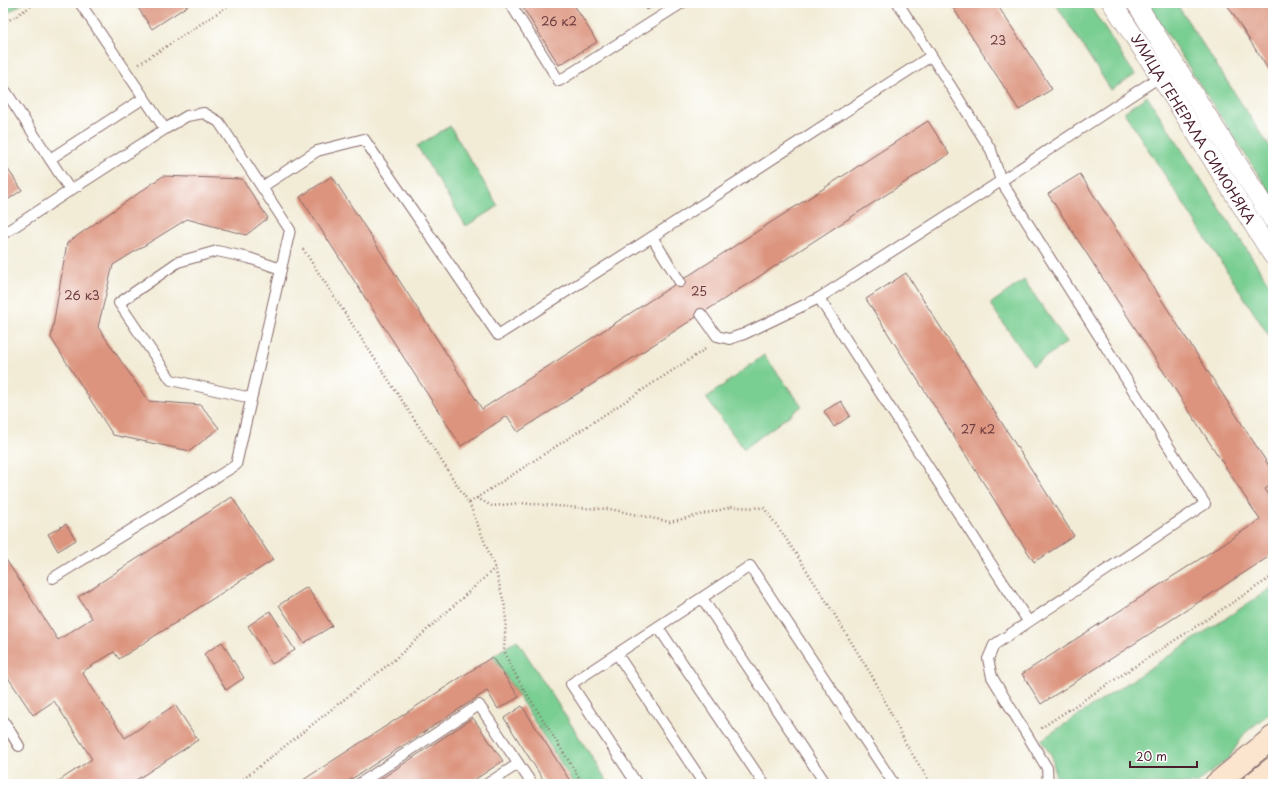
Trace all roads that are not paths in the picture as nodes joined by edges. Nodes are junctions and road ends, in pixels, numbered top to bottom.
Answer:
1 (80, 3) edge
2 (510, 3) edge
3 (682, 3) edge
4 (898, 3) edge
5 (1112, 3) edge
6 (1136, 3) edge
7 (932, 56) junction
8 (1176, 65) junction
9 (1160, 76) junction
10 (3, 87) edge
11 (144, 98) junction
12 (165, 129) junction
13 (50, 159) junction
14 (1001, 182) junction
15 (262, 187) junction
16 (70, 190) junction
17 (1273, 220) edge
18 (3, 234) edge
19 (652, 237) junction
20 (1273, 256) edge
21 (281, 269) junction
22 (680, 282) dead end
23 (819, 298) junction
24 (701, 314) dead end
25 (251, 398) junction
26 (53, 578) dead end
27 (702, 598) junction
28 (1028, 621) junction
29 (658, 626) junction
30 (618, 654) junction
31 (3, 720) edge
32 (1273, 737) edge
33 (20, 746) dead end
34 (518, 764) junction
35 (1273, 768) edge
36 (359, 784) edge
37 (487, 784) edge
38 (532, 784) edge
39 (637, 784) edge
40 (704, 784) edge
41 (764, 784) edge
42 (826, 784) edge
43 (894, 784) edge
44 (1048, 784) edge
45 (1216, 784) edge
46 (1252, 784) edge

1 - 11 lane
2 - 3 lane
4 - 7 lane
5 - 9 street, УЛИЦА ГЕНЕРАЛА СИМОНЯКА
6 - 8 street, УЛИЦА ГЕНЕРАЛА СИМОНЯКА
7 - 14 lane
7 - 19 lane
8 - 9 lane
8 - 17 street, УЛИЦА ГЕНЕРАЛА СИМОНЯКА
9 - 14 lane
9 - 20 street, УЛИЦА ГЕНЕРАЛА СИМОНЯКА
10 - 13 lane
11 - 12 lane
11 - 13 lane
12 - 15 lane
12 - 16 lane
13 - 16 lane
14 - 23 lane
14 - 28 lane
15 - 19 lane
15 - 21 lane
16 - 18 lane
19 - 22 lane
21 - 25 lane
21 - 25 lane
23 - 24 lane
23 - 28 lane
25 - 26 lane
27 - 29 lane
27 - 42 lane
27 - 43 lane
28 - 44 lane
29 - 30 lane
29 - 41 lane
30 - 39 lane
30 - 40 lane
31 - 33 lane
32 - 45 main road
34 - 36 lane
34 - 37 lane
34 - 38 lane
35 - 46 main road

